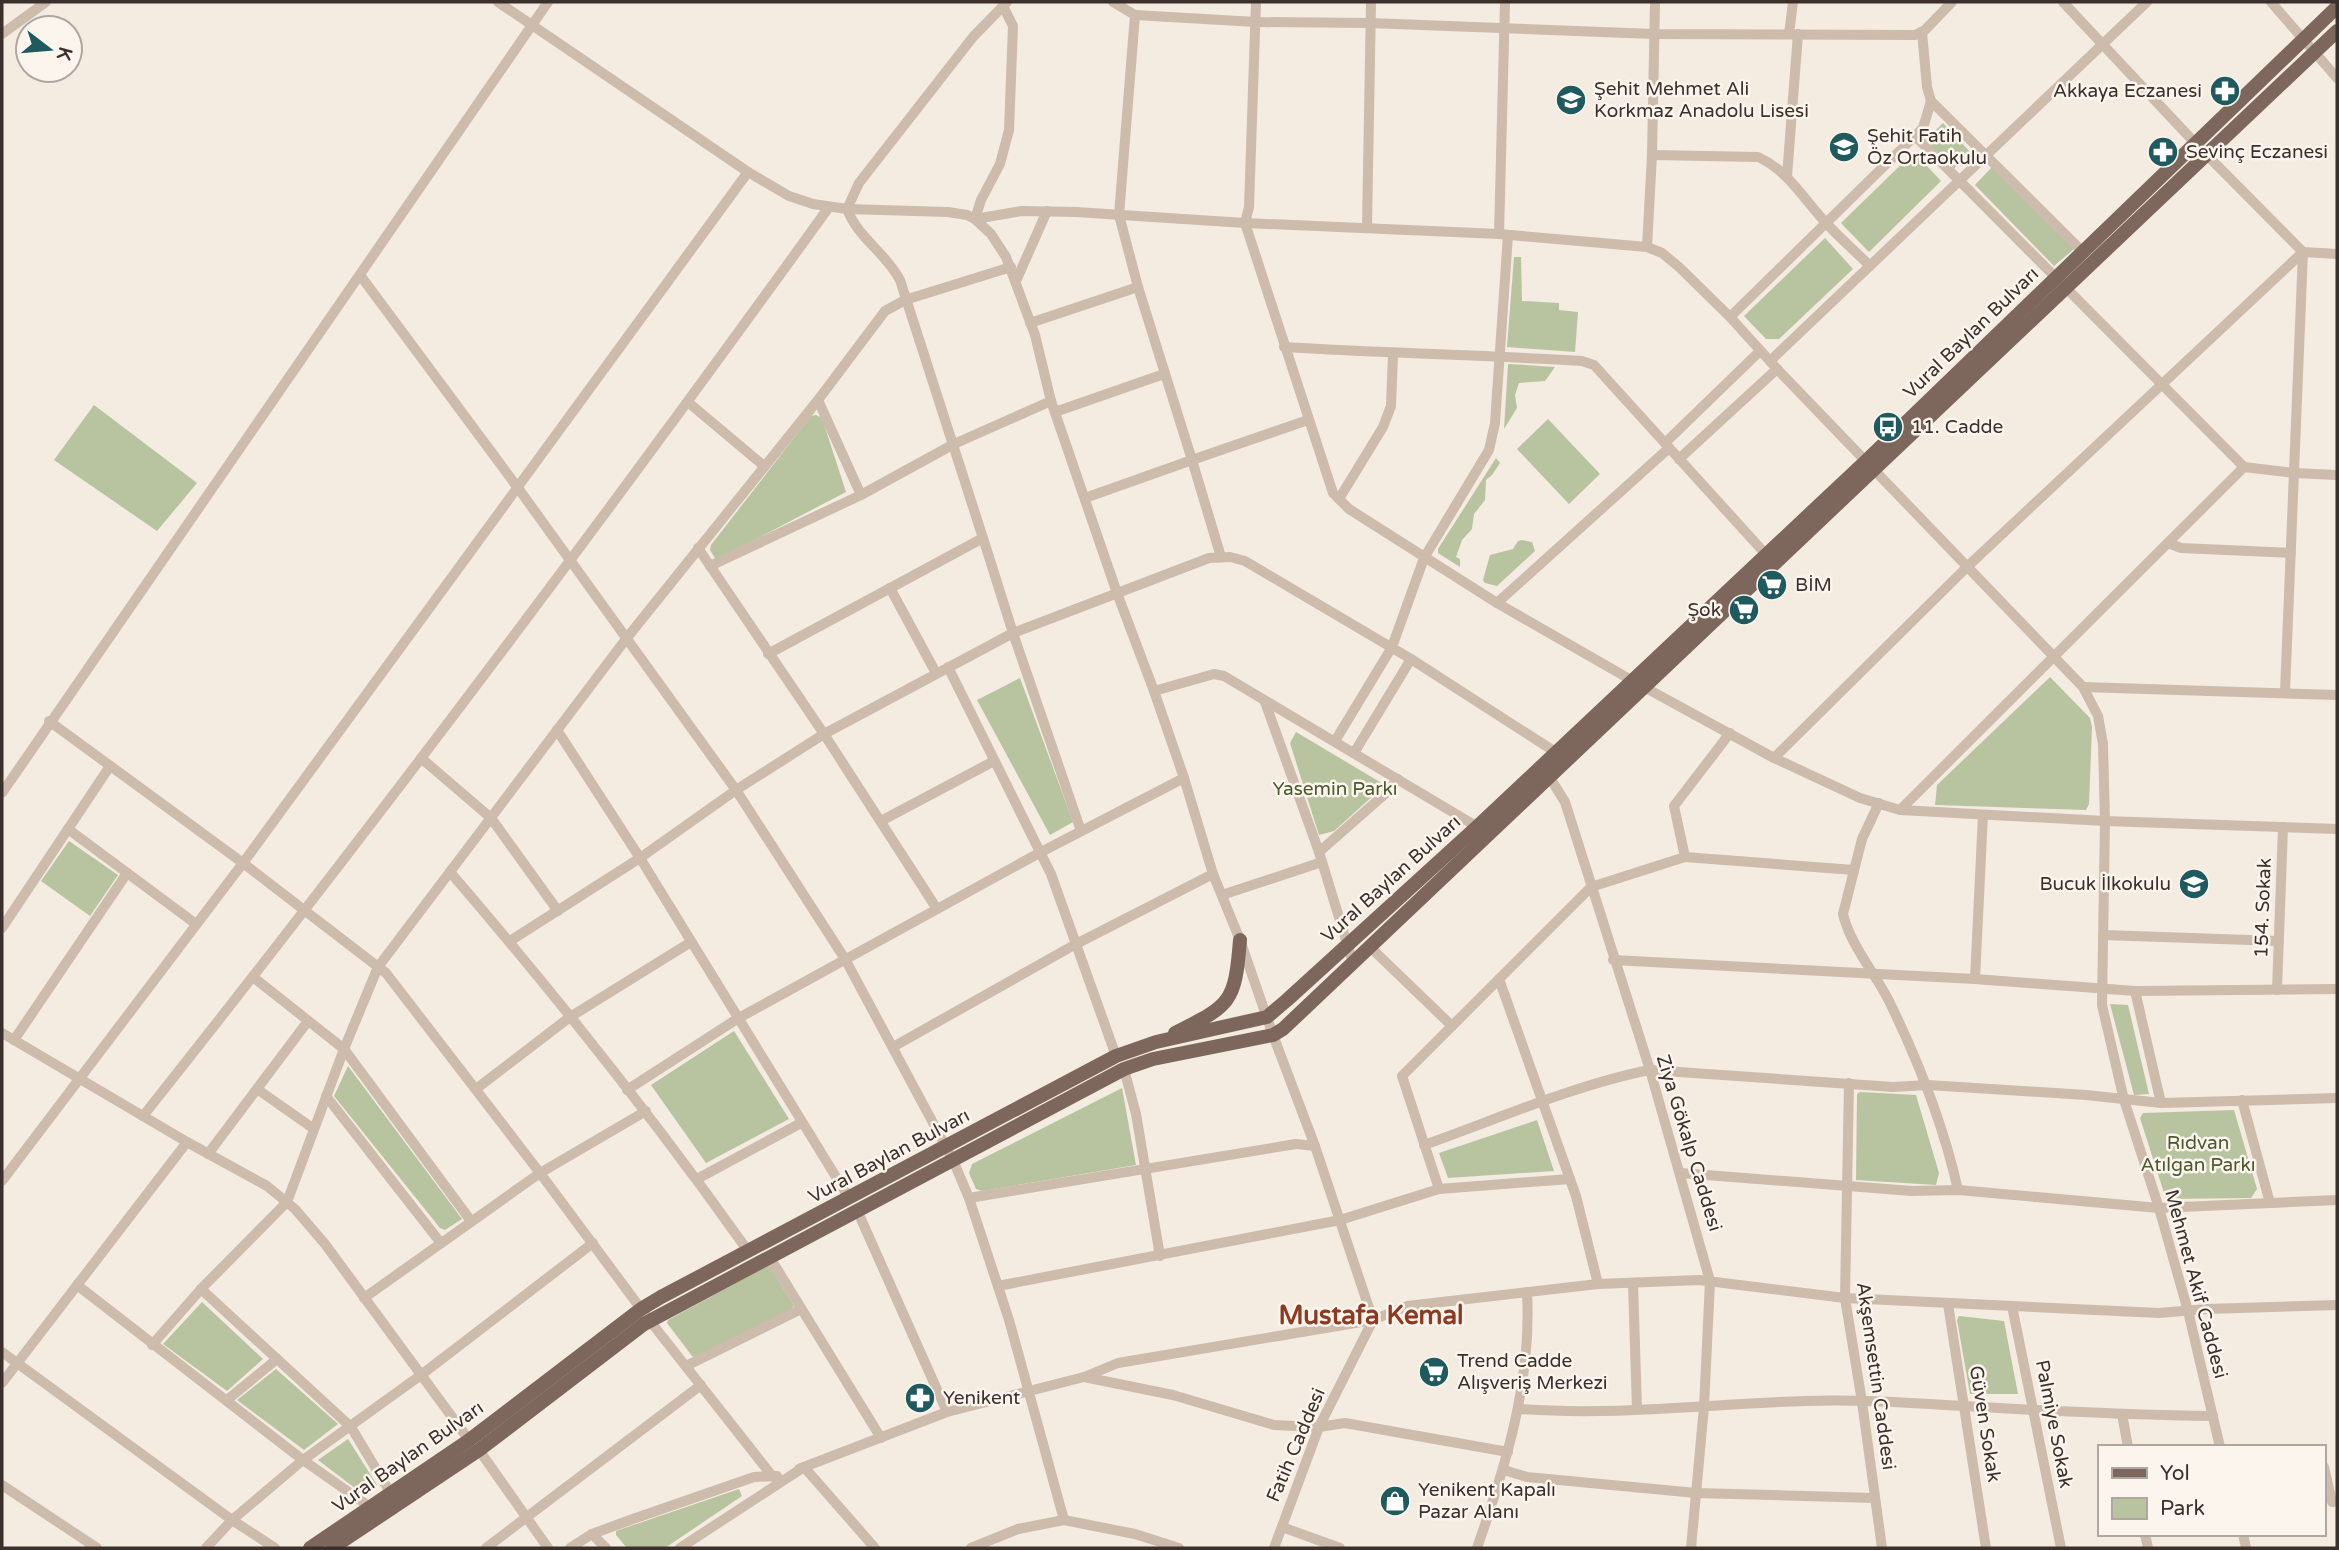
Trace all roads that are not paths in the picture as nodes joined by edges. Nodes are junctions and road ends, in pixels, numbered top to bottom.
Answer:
1 (46, 2) edge
2 (498, 2) edge
3 (548, 2) edge
4 (1113, 2) edge
5 (1256, 2) edge
6 (1371, 2) edge
7 (1504, 2) edge
8 (1655, 2) edge
9 (1793, 2) edge
10 (2063, 2) edge
11 (2147, 2) edge
12 (2271, 2) edge
13 (1950, 3) edge
14 (1005, 4) edge
15 (2337, 7) edge
16 (1135, 15) junction
17 (1256, 22) junction
18 (1370, 23) junction
19 (531, 24) junction
20 (1504, 29) junction
21 (2337, 31) edge
22 (1922, 32) junction
23 (2, 34) edge
24 (1654, 34) junction
25 (1793, 34) junction
26 (2304, 39) junction
27 (2103, 43) junction
28 (2315, 52) junction
29 (2337, 78) edge
30 (1931, 101) junction
31 (1915, 136) junction
32 (2195, 144) junction
33 (1651, 155) junction
34 (2207, 155) junction
35 (1986, 156) junction
36 (748, 172) junction
37 (1787, 176) junction
38 (1960, 180) junction
39 (829, 207) junction
40 (847, 209) junction
41 (1047, 211) junction
42 (1119, 215) junction
43 (975, 219) junction
44 (1245, 223) junction
45 (1827, 224) junction
46 (1367, 227) junction
47 (1503, 234) junction
48 (1647, 247) junction
49 (2083, 252) junction
50 (2302, 252) junction
51 (2337, 254) edge
52 (1870, 266) junction
53 (1011, 267) junction
54 (360, 275) junction
55 (1016, 281) junction
56 (2061, 283) junction
57 (1138, 286) junction
58 (905, 300) junction
59 (1730, 317) junction
60 (1030, 323) junction
61 (1284, 347) junction
62 (1760, 351) junction
63 (1393, 354) junction
64 (1500, 356) junction
65 (1774, 365) junction
66 (1164, 374) junction
67 (2162, 383) junction
68 (818, 400) junction
69 (1051, 401) junction
70 (688, 403) junction
71 (1055, 412) junction
72 (1308, 420) junction
73 (954, 444) junction
74 (1667, 446) junction
75 (1192, 460) junction
76 (1679, 460) junction
77 (1870, 465) junction
78 (765, 466) junction
79 (2244, 467) junction
80 (2294, 473) junction
81 (2337, 475) edge
82 (518, 488) junction
83 (861, 495) junction
84 (1085, 498) junction
85 (1339, 499) junction
86 (983, 538) junction
87 (2168, 543) junction
88 (698, 548) junction
89 (2291, 553) junction
90 (1221, 557) junction
91 (1424, 558) junction
92 (1770, 559) junction
93 (569, 562) junction
94 (710, 566) junction
95 (1968, 566) junction
96 (890, 588) junction
97 (1116, 593) junction
98 (1497, 603) junction
99 (1013, 632) junction
100 (626, 639) junction
101 (1392, 647) junction
102 (768, 654) junction
103 (2055, 656) junction
104 (1411, 659) junction
105 (948, 667) junction
106 (936, 673) junction
107 (1638, 684) junction
108 (2083, 688) junction
109 (1154, 691) junction
110 (2285, 692) junction
111 (2337, 695) edge
112 (1265, 702) junction
113 (49, 721) junction
114 (557, 730) junction
115 (1730, 733) junction
116 (824, 734) junction
117 (1335, 741) junction
118 (1354, 753) junction
119 (1561, 756) junction
120 (421, 758) junction
121 (1774, 758) junction
122 (994, 761) junction
123 (110, 766) junction
124 (1545, 771) junction
125 (1184, 778) junction
126 (1398, 779) junction
127 (736, 790) junction
128 (2, 793) edge
129 (1879, 803) junction
130 (1900, 810) junction
131 (1983, 815) junction
132 (491, 818) junction
133 (881, 821) junction
134 (2105, 821) junction
135 (2283, 827) junction
136 (68, 829) junction
137 (2337, 829) edge
138 (1081, 831) junction
139 (1483, 831) junction
140 (1041, 852) junction
141 (1320, 857) junction
142 (1685, 857) junction
143 (640, 858) junction
144 (243, 863) junction
145 (1854, 870) junction
146 (450, 872) junction
147 (127, 873) junction
148 (1213, 874) junction
149 (1591, 887) junction
150 (1222, 895) junction
151 (937, 909) junction
152 (558, 911) junction
153 (304, 912) junction
154 (196, 924) junction
155 (2, 928) edge
156 (2103, 935) junction
157 (1240, 940) junction
158 (510, 941) junction
159 (2279, 941) junction
160 (691, 942) junction
161 (1076, 944) junction
162 (1348, 945) junction
163 (1370, 947) junction
164 (845, 959) junction
165 (1613, 960) junction
166 (1353, 963) junction
167 (378, 967) junction
168 (1876, 976) junction
169 (253, 977) junction
170 (1499, 979) junction
171 (1975, 979) junction
172 (2101, 988) junction
173 (2337, 989) edge
174 (2277, 990) junction
175 (2135, 991) junction
176 (570, 1017) junction
177 (1267, 1017) junction
178 (737, 1019) junction
179 (308, 1021) junction
180 (1452, 1026) junction
181 (2, 1033) edge
182 (1273, 1035) junction
183 (14, 1040) junction
184 (1156, 1042) junction
185 (893, 1047) junction
186 (344, 1049) junction
187 (1120, 1062) junction
188 (1650, 1070) junction
189 (80, 1079) junction
190 (1849, 1083) junction
191 (1927, 1085) junction
192 (257, 1088) junction
193 (476, 1089) junction
194 (627, 1090) junction
195 (326, 1096) junction
196 (2337, 1098) edge
197 (2124, 1100) junction
198 (2242, 1100) junction
199 (1544, 1102) junction
200 (2161, 1103) junction
201 (646, 1111) junction
202 (142, 1116) junction
203 (801, 1124) junction
204 (314, 1129) junction
205 (187, 1142) junction
206 (1424, 1145) junction
207 (1315, 1146) junction
208 (949, 1153) junction
209 (208, 1154) junction
210 (1146, 1169) junction
211 (540, 1173) junction
212 (1680, 1173) junction
213 (697, 1179) junction
214 (1570, 1179) junction
215 (2, 1181) edge
216 (1847, 1187) junction
217 (1438, 1189) junction
218 (1958, 1190) junction
219 (970, 1198) junction
220 (2337, 1200) edge
221 (287, 1202) junction
222 (2270, 1203) junction
223 (853, 1204) junction
224 (2159, 1208) junction
225 (1340, 1220) junction
226 (471, 1221) junction
227 (440, 1242) junction
228 (593, 1243) junction
229 (748, 1251) junction
230 (769, 1256) junction
231 (1160, 1256) junction
232 (1710, 1281) junction
233 (1633, 1283) junction
234 (1598, 1284) junction
235 (77, 1285) junction
236 (998, 1286) junction
237 (201, 1289) junction
238 (1527, 1292) junction
239 (364, 1298) junction
240 (1845, 1298) junction
241 (1948, 1304) junction
242 (2337, 1305) edge
243 (2012, 1306) junction
244 (801, 1309) junction
245 (2188, 1311) junction
246 (645, 1315) junction
247 (1373, 1320) junction
248 (152, 1345) junction
249 (2, 1352) edge
250 (277, 1359) junction
251 (17, 1363) junction
252 (686, 1366) junction
253 (421, 1376) junction
254 (1084, 1377) junction
255 (2, 1383) edge
256 (701, 1385) junction
257 (1028, 1390) junction
258 (227, 1400) junction
259 (1862, 1402) junction
260 (1965, 1406) junction
261 (1704, 1408) junction
262 (1519, 1409) junction
263 (1637, 1410) junction
264 (2035, 1410) junction
265 (947, 1412) junction
266 (2122, 1414) junction
267 (2213, 1416) junction
268 (351, 1427) junction
269 (1319, 1427) junction
270 (881, 1437) junction
271 (474, 1445) junction
272 (2128, 1445) edge
273 (2220, 1445) edge
274 (1508, 1452) junction
275 (303, 1460) junction
276 (804, 1467) junction
277 (1504, 1470) junction
278 (2325, 1471) edge
279 (773, 1477) junction
280 (2, 1485) edge
281 (1696, 1493) junction
282 (391, 1494) junction
283 (1875, 1498) junction
284 (2337, 1501) edge
285 (370, 1507) junction
286 (527, 1517) junction
287 (232, 1520) junction
288 (1064, 1520) junction
289 (1282, 1527) junction
290 (592, 1534) junction
291 (97, 1548) edge
292 (206, 1548) edge
293 (275, 1548) edge
294 (310, 1548) edge
295 (332, 1548) edge
296 (486, 1548) edge
297 (548, 1548) edge
298 (569, 1548) edge
299 (607, 1548) edge
300 (680, 1548) edge
301 (875, 1548) edge
302 (971, 1548) edge
303 (1179, 1548) edge
304 (1274, 1548) edge
305 (1340, 1548) edge
306 (1477, 1548) edge
307 (1691, 1548) edge
308 (1882, 1548) edge
309 (1986, 1548) edge
310 (2061, 1548) edge

1 - 23 street
2 - 19 street
3 - 19 street
4 - 16 street
5 - 17 street
6 - 18 street
7 - 20 street
8 - 24 street
9 - 25 street
10 - 27 street
11 - 27 street
12 - 26 street
13 - 22 street
14 - 40 street
14 - 43 street
15 - 26 main road, Vural Baylan Bulvarı
16 - 17 street
16 - 42 street
17 - 18 street
17 - 44 street
18 - 20 street
18 - 46 street
19 - 36 street
19 - 54 street
20 - 24 street
20 - 47 street
21 - 28 main road, Vural Baylan Bulvarı
22 - 25 street
22 - 30 street
24 - 25 street
24 - 33 street
25 - 37 street
26 - 28 street
26 - 32 main road, Vural Baylan Bulvarı
27 - 32 street
27 - 35 street
28 - 29 street
28 - 34 main road, Vural Baylan Bulvarı
30 - 31 street
30 - 35 street
31 - 38 street
31 - 45 street
32 - 34 street
32 - 49 main road, Vural Baylan Bulvarı
33 - 37 street
33 - 48 street
34 - 50 street
34 - 56 main road, Vural Baylan Bulvarı
35 - 38 street
35 - 49 street
36 - 39 street
36 - 82 street
37 - 45 street
38 - 52 street
38 - 56 street
39 - 40 street
39 - 70 street
40 - 43 street
40 - 58 street
41 - 42 street
41 - 43 street
41 - 55 street
42 - 44 street
42 - 57 street
43 - 53 street
44 - 46 street
44 - 61 street
45 - 52 street
45 - 59 street
46 - 47 street
47 - 48 street
47 - 64 street
48 - 59 street, Mehmet Akif Caddesi
49 - 56 main road, Vural Baylan Bulvarı
50 - 51 street
50 - 67 street
50 - 80 street
52 - 65 street
53 - 55 street
53 - 58 street
54 - 82 street
54 - 113 street
55 - 60 street
56 - 67 street
56 - 77 main road, Vural Baylan Bulvarı
57 - 60 street
57 - 66 street
58 - 68 street
58 - 73 street
59 - 62 street, Mehmet Akif Caddesi
60 - 69 street
61 - 63 street
61 - 72 street
62 - 65 street, Mehmet Akif Caddesi
62 - 74 street
63 - 64 street
63 - 85 street
64 - 74 street
64 - 91 street
65 - 76 street
65 - 77 street, Mehmet Akif Caddesi
66 - 71 street
66 - 75 street
67 - 79 street
67 - 95 street
68 - 78 street
68 - 83 street
69 - 71 street
69 - 73 street
70 - 78 street
70 - 93 street
71 - 84 street
72 - 75 street
72 - 85 street
73 - 83 street
73 - 86 street
74 - 76 street
74 - 98 street
75 - 84 street
75 - 90 street
76 - 92 street
77 - 92 main road, Vural Baylan Bulvarı
77 - 95 street, Mehmet Akif Caddesi
78 - 88 street
79 - 80 street
79 - 87 street
80 - 81 street
80 - 89 street
82 - 93 street
82 - 144 street
83 - 94 street
84 - 97 street
85 - 91 street
86 - 96 street
86 - 99 street
87 - 89 street
87 - 103 street
88 - 94 street
88 - 100 street
89 - 110 street
90 - 97 street
90 - 101 street
91 - 98 street
91 - 101 street
92 - 107 main road, Vural Baylan Bulvarı
93 - 100 street
93 - 120 street
94 - 102 street
95 - 103 street, Mehmet Akif Caddesi
95 - 121 street
96 - 102 street
96 - 106 street
97 - 99 street
97 - 109 street
98 - 107 street
99 - 105 street
99 - 138 street
100 - 114 street
100 - 127 street
101 - 104 street
101 - 117 street
102 - 116 street
103 - 108 street, Mehmet Akif Caddesi
103 - 130 street
104 - 118 street
104 - 119 street
105 - 106 street
105 - 122 street
106 - 116 street
107 - 115 street
107 - 119 main road, Vural Baylan Bulvarı
108 - 110 street
108 - 134 street, Mehmet Akif Caddesi
109 - 112 street
109 - 125 street
110 - 111 street
112 - 117 street
112 - 141 street
113 - 123 street
113 - 128 street
114 - 132 street
114 - 143 street
115 - 121 street
115 - 142 street
116 - 127 street
116 - 133 street
117 - 118 street
118 - 126 street
119 - 124 main road, Vural Baylan Bulvarı
120 - 132 street
120 - 153 street
121 - 129 street
122 - 133 street
122 - 140 street
123 - 136 street
123 - 144 street
124 - 139 main road, Vural Baylan Bulvarı
124 - 149 street, Ziya Gökalp Caddesi
125 - 138 street
125 - 148 street
126 - 139 street
126 - 141 street
127 - 143 street
127 - 164 street
129 - 130 street
129 - 145 street
130 - 131 street
131 - 134 street
131 - 171 street
132 - 146 street
132 - 152 street
133 - 151 street
134 - 135 street
134 - 156 street, Mehmet Akif Caddesi
135 - 137 street
135 - 159 street, 154. Sokak
136 - 147 street
136 - 155 street
138 - 140 street
139 - 162 main road, Vural Baylan Bulvarı
139 - 163 main road, Vural Baylan Bulvarı
140 - 151 street
140 - 161 street
141 - 150 street
141 - 162 street
142 - 145 street
142 - 149 street
143 - 152 street
143 - 160 street
144 - 153 street
144 - 154 street
145 - 168 street
146 - 158 street
146 - 167 street
147 - 154 street
147 - 183 street
148 - 150 street
148 - 161 street
149 - 165 street, Ziya Gökalp Caddesi
149 - 170 street
150 - 157 street
151 - 164 street
152 - 158 street
153 - 167 street
153 - 169 street
154 - 189 street
156 - 159 street
156 - 172 street, Mehmet Akif Caddesi
157 - 177 street
157 - 184 main road
158 - 176 street
159 - 174 street, 154. Sokak
160 - 176 street
160 - 178 street
161 - 185 street
161 - 187 street
162 - 166 street
162 - 177 main road, Vural Baylan Bulvarı
163 - 166 main road, Vural Baylan Bulvarı
163 - 180 street
164 - 178 street
164 - 185 street
165 - 168 street
165 - 188 street, Ziya Gökalp Caddesi
166 - 182 main road, Vural Baylan Bulvarı
167 - 186 street
167 - 193 street
168 - 171 street
168 - 191 street
169 - 179 street
169 - 202 street
170 - 180 street
170 - 199 street
171 - 172 street
172 - 175 street
172 - 197 street, Mehmet Akif Caddesi
173 - 174 street
174 - 175 street
175 - 200 street
176 - 193 street
176 - 194 street
177 - 182 street
177 - 184 main road, Vural Baylan Bulvarı
178 - 194 street
178 - 203 street
179 - 186 street
179 - 192 street
180 - 206 street
181 - 183 street
182 - 187 main road, Vural Baylan Bulvarı
182 - 207 street
183 - 189 street
184 - 187 main road, Vural Baylan Bulvarı
185 - 208 street
186 - 195 street
186 - 226 street
187 - 208 main road, Vural Baylan Bulvarı
187 - 210 street
188 - 190 street
188 - 199 street
188 - 212 street, Ziya Gökalp Caddesi
189 - 202 street
189 - 215 street
190 - 191 street
190 - 216 street, Akşemsettin Caddesi
191 - 197 street
191 - 218 street
192 - 204 street
192 - 209 street
193 - 211 street
194 - 201 street
195 - 204 street
195 - 227 street
196 - 198 street
197 - 200 street
197 - 224 street, Mehmet Akif Caddesi
198 - 200 street
198 - 222 street
199 - 206 street
199 - 214 street
201 - 211 street
201 - 213 street
202 - 205 street
203 - 213 street
203 - 223 street
204 - 221 street
205 - 209 street
205 - 235 street
206 - 217 street
207 - 210 street
207 - 225 street
208 - 219 street
208 - 223 main road, Vural Baylan Bulvarı
209 - 221 street
210 - 219 street
210 - 231 street
211 - 226 street
211 - 228 street
212 - 216 street
212 - 232 street, Ziya Gökalp Caddesi
213 - 229 street
214 - 217 street
214 - 234 street
216 - 218 street
216 - 240 street, Akşemsettin Caddesi
217 - 225 street
218 - 224 street
219 - 236 street
220 - 222 street
221 - 237 street
221 - 239 street
222 - 224 street
223 - 229 main road, Vural Baylan Bulvarı
223 - 230 main road, Vural Baylan Bulvarı
223 - 265 street
224 - 245 street, Mehmet Akif Caddesi
225 - 231 street
225 - 247 street
226 - 227 street
227 - 239 street
228 - 246 street
228 - 253 street
229 - 246 main road, Vural Baylan Bulvarı
230 - 244 street
230 - 246 main road, Vural Baylan Bulvarı
231 - 236 street
232 - 233 street
232 - 240 street
232 - 261 street, Ziya Gökalp Caddesi
233 - 234 street
233 - 263 street
234 - 238 street
235 - 248 street
235 - 251 street
236 - 257 street
237 - 248 street
237 - 250 street
238 - 247 street
238 - 262 street
239 - 253 street
240 - 241 street
240 - 259 street, Akşemsettin Caddesi
241 - 243 street
241 - 260 street, Güven Sokak
242 - 245 street
243 - 245 street
243 - 264 street, Palmiye Sokak
244 - 252 street
244 - 270 street
245 - 267 street, Mehmet Akif Caddesi
246 - 252 street
246 - 271 main road, Vural Baylan Bulvarı
247 - 254 street
247 - 269 street, Fatih Caddesi
248 - 258 street
249 - 251 street
250 - 258 street
250 - 268 street
251 - 255 street
251 - 287 street
252 - 256 street
253 - 268 street
253 - 271 street
254 - 257 street
254 - 269 street
256 - 279 street
256 - 286 street
257 - 265 street
257 - 288 street
258 - 275 street
259 - 260 street
259 - 261 street
259 - 283 street, Akşemsettin Caddesi
260 - 264 street
260 - 309 street, Güven Sokak
261 - 263 street
261 - 281 street, Ziya Gökalp Caddesi
262 - 263 street
262 - 274 street
264 - 266 street
264 - 310 street, Palmiye Sokak
265 - 270 street
266 - 267 street
266 - 272 street
267 - 273 street, Mehmet Akif Caddesi
268 - 275 street
268 - 282 street
269 - 274 street
269 - 289 street, Fatih Caddesi
270 - 276 street
271 - 282 main road, Vural Baylan Bulvarı
271 - 286 street
271 - 295 main road, Vural Baylan Bulvarı
274 - 277 street
275 - 285 street
275 - 287 street
276 - 279 street
276 - 300 street
276 - 301 street
277 - 281 street
277 - 306 street
278 - 284 street
279 - 290 street
280 - 291 street
281 - 283 street
281 - 307 street, Ziya Gökalp Caddesi
282 - 285 main road, Vural Baylan Bulvarı
283 - 308 street, Akşemsettin Caddesi
285 - 294 main road, Vural Baylan Bulvarı
286 - 296 street
286 - 297 street
287 - 292 street
287 - 293 street
288 - 302 street
288 - 303 street
289 - 304 street, Fatih Caddesi
289 - 305 street
290 - 298 street
290 - 299 street

